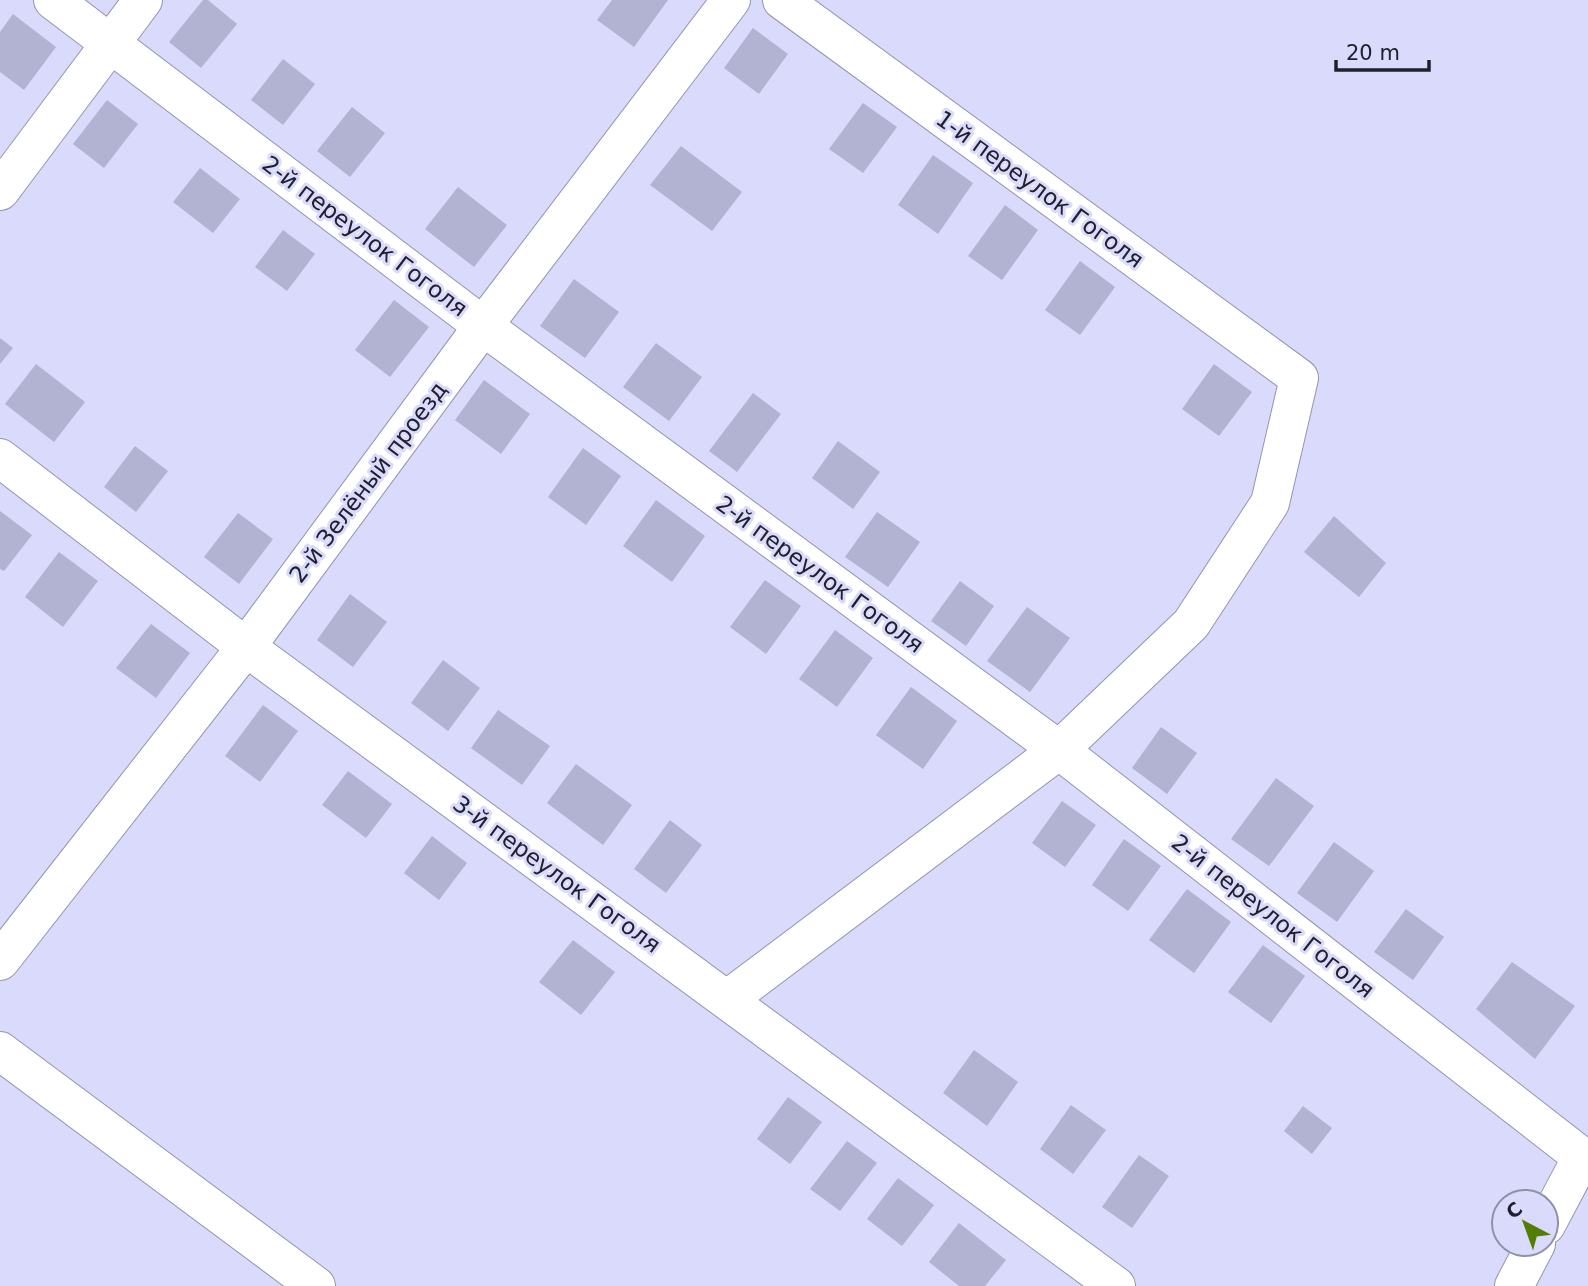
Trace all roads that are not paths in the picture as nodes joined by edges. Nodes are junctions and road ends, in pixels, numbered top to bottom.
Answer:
1 (52, 0) edge
2 (143, 0) edge
3 (731, 0) edge
4 (782, 0) edge
5 (111, 43) junction
6 (0, 191) edge
7 (483, 326) junction
8 (0, 458) edge
9 (246, 647) junction
10 (1059, 750) junction
11 (0, 961) edge
12 (728, 999) junction
13 (0, 1051) edge
14 (1560, 1199) edge
15 (1529, 1258) edge
16 (316, 1286) edge
17 (1116, 1286) edge
18 (1514, 1286) edge

1 - 5 street, 2-й переулок Гоголя
2 - 5 street
3 - 7 street, 2-й Зелёный проезд
4 - 10 street, 1-й переулок Гоголя
5 - 6 street
5 - 7 street, 2-й переулок Гоголя
7 - 9 street, 2-й Зелёный проезд
7 - 10 street, 2-й переулок Гоголя
8 - 9 street, 3-й переулок Гоголя
9 - 11 street, 2-й Зелёный проезд
9 - 12 street, 3-й переулок Гоголя
10 - 12 street
10 - 14 street, 2-й переулок Гоголя
12 - 17 street, 3-й переулок Гоголя
13 - 16 street
15 - 18 street

